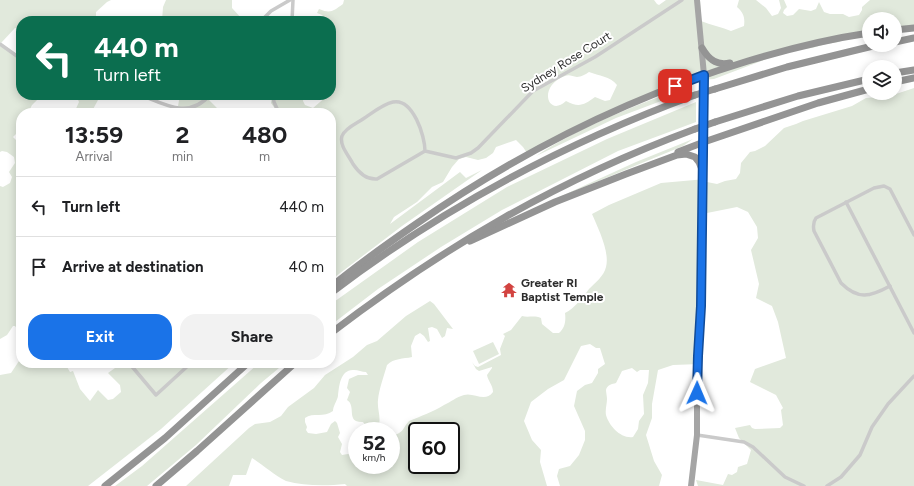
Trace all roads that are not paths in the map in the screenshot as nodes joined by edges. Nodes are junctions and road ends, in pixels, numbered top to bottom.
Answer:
1 (290, 0) edge
2 (293, 0) edge
3 (682, 0) edge
4 (697, 0) edge
5 (266, 16) edge
6 (292, 16) edge
7 (914, 28) edge
8 (902, 29) edge
9 (862, 34) edge
10 (914, 38) edge
11 (902, 41) edge
12 (0, 44) edge
13 (702, 48) junction
14 (862, 49) edge
15 (16, 55) edge
16 (756, 59) junction
17 (914, 70) edge
18 (902, 72) edge
19 (704, 75) junction
20 (914, 78) edge
21 (862, 81) edge
22 (902, 81) edge
23 (862, 91) edge
24 (154, 100) edge
25 (205, 100) edge
26 (178, 108) edge
27 (191, 108) edge
28 (704, 142) junction
29 (425, 151) junction
30 (636, 170) junction
31 (703, 172) junction
32 (846, 202) junction
33 (914, 235) edge
34 (451, 248) junction
35 (336, 283) edge
36 (890, 286) junction
37 (336, 289) edge
38 (336, 329) edge
39 (914, 333) edge
40 (133, 368) edge
41 (186, 368) edge
42 (242, 368) edge
43 (288, 368) edge
44 (914, 376) edge
45 (697, 435) junction
46 (105, 486) edge
47 (156, 486) edge
48 (691, 486) edge
49 (804, 486) edge
50 (827, 486) edge

1 - 5 street
2 - 6 street
3 - 29 street, Sydney Rose Court
4 - 13 main road
7 - 8 highway
9 - 16 highway
10 - 11 highway
12 - 15 street
13 - 16 highway
13 - 19 main road
14 - 37 highway, bridge
16 - 19 highway
17 - 18 highway
19 - 28 main road
19 - 35 highway
20 - 22 highway
21 - 34 highway, bridge
23 - 28 highway
24 - 26 street
25 - 27 street
28 - 30 highway
28 - 31 main road
29 - 29 street
30 - 31 highway
30 - 34 highway
31 - 45 main road
32 - 33 street
32 - 36 street
32 - 36 street
34 - 38 highway
36 - 39 street
40 - 41 street
42 - 46 highway
43 - 47 highway
44 - 50 street
45 - 48 main road
45 - 49 street

